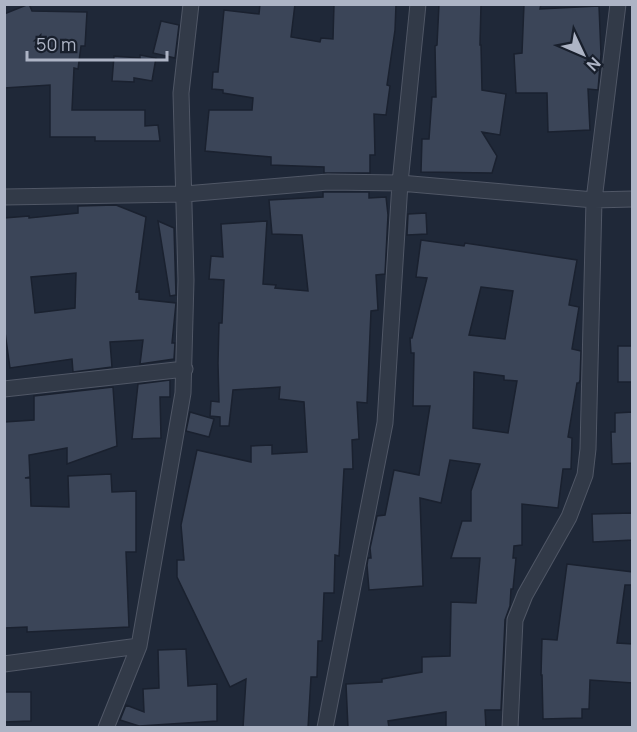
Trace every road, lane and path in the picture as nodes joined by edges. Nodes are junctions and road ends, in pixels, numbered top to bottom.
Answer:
1 (191, 4) edge
2 (417, 4) edge
3 (618, 4) edge
4 (400, 183) junction
5 (185, 194) junction
6 (4, 197) edge
7 (633, 199) edge
8 (594, 200) junction
9 (185, 369) junction
10 (4, 389) edge
11 (138, 646) junction
12 (4, 664) edge
13 (106, 728) edge
14 (324, 728) edge
15 (510, 728) edge

1 - 5 street
2 - 4 street
3 - 8 street
4 - 5 street
4 - 8 street
4 - 14 street
5 - 6 street
5 - 9 street
7 - 8 street
8 - 15 street
9 - 10 street
9 - 11 street
11 - 12 street
11 - 13 street

